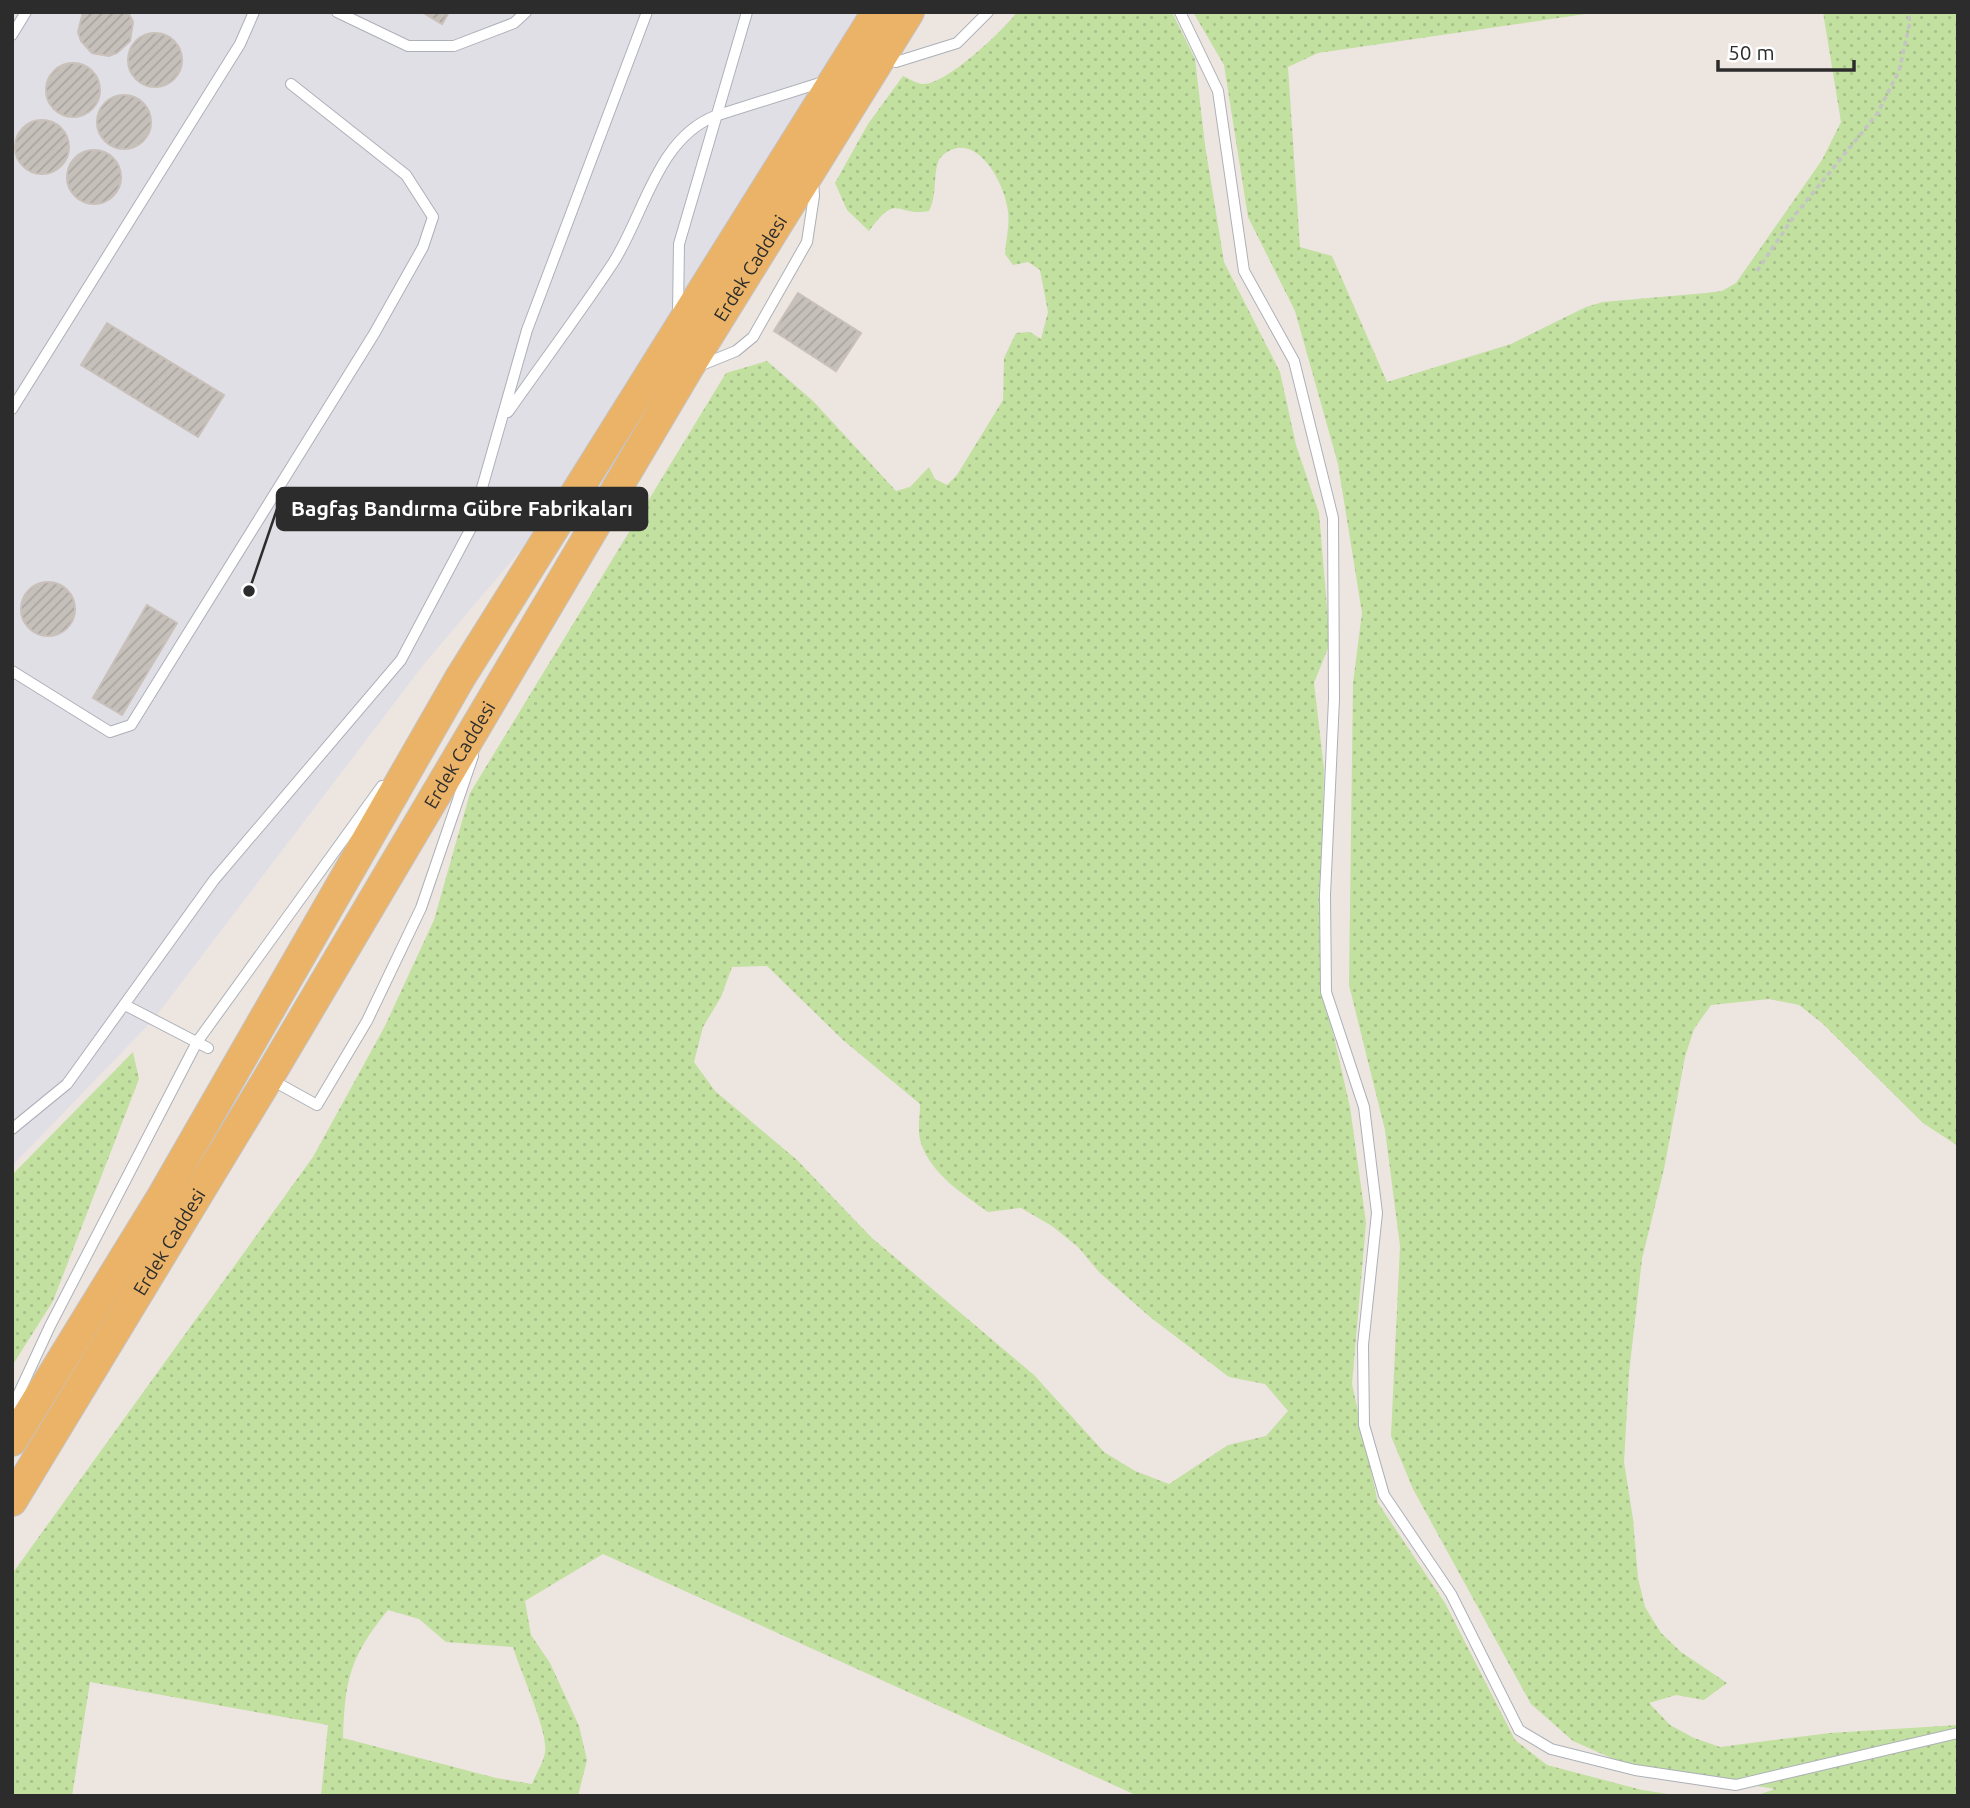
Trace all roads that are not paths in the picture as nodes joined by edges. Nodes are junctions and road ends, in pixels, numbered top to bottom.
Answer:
1 (26, 12) edge
2 (254, 12) edge
3 (337, 12) edge
4 (526, 12) edge
5 (647, 12) edge
6 (747, 12) edge
7 (877, 12) edge
8 (909, 12) edge
9 (988, 12) edge
10 (1180, 12) edge
11 (12, 35) edge
12 (896, 62) dead end
13 (823, 82) dead end
14 (291, 84) dead end
15 (715, 116) junction
16 (680, 327) junction
17 (687, 370) junction
18 (12, 409) edge
19 (504, 417) junction
20 (12, 671) edge
21 (460, 678) junction
22 (496, 690) junction
23 (125, 1005) junction
24 (197, 1042) junction
25 (208, 1048) dead end
26 (279, 1084) dead end
27 (12, 1129) edge
28 (12, 1408) edge
29 (12, 1441) edge
30 (12, 1501) edge
31 (1958, 1732) edge

1 - 11 lane
2 - 18 lane
3 - 4 lane
5 - 19 lane
6 - 15 lane
7 - 16 main road, Erdek Caddesi
8 - 17 main road, Erdek Caddesi
9 - 12 lane
10 - 31 lane
13 - 15 lane
14 - 20 lane
15 - 16 lane
15 - 19 lane
16 - 17 lane
16 - 21 main road, Erdek Caddesi
17 - 22 main road, Erdek Caddesi
19 - 23 lane
21 - 24 lane
21 - 29 main road, Erdek Caddesi
22 - 26 lane
22 - 30 main road, Erdek Caddesi
23 - 24 lane
23 - 27 lane
24 - 25 lane
24 - 28 lane

